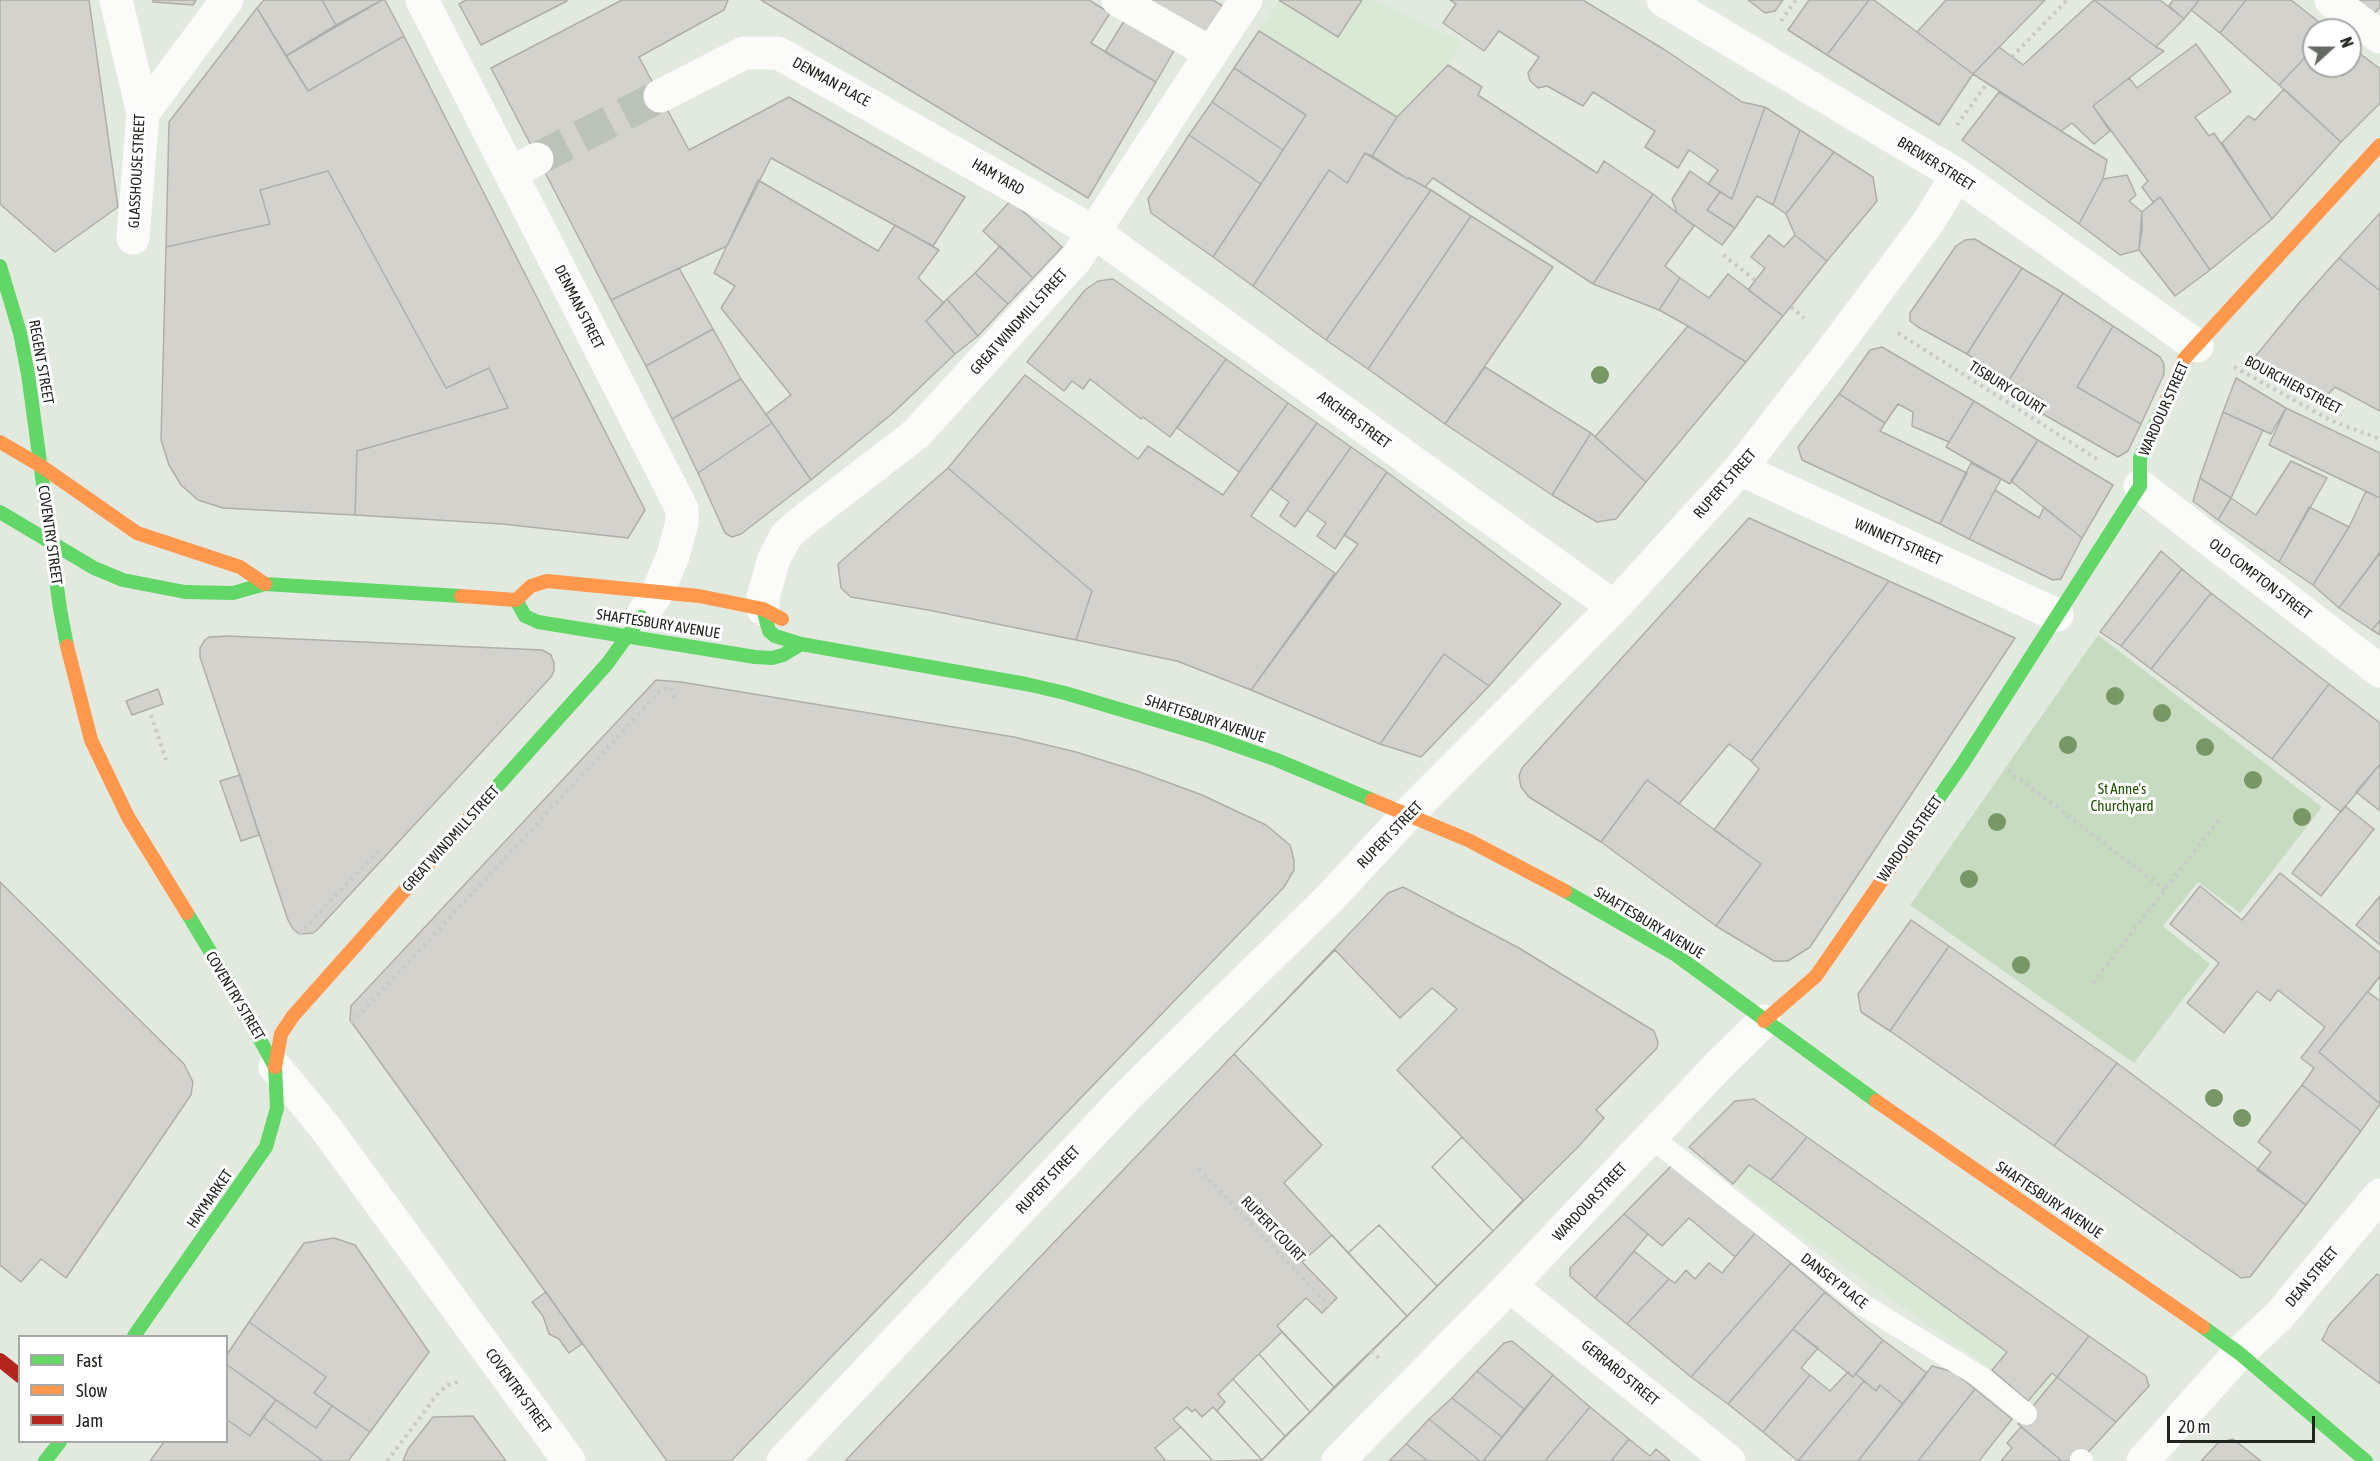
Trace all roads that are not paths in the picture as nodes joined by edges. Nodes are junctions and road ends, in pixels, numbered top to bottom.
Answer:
1 (116, 0) edge
2 (227, 0) edge
3 (422, 0) edge
4 (1118, 0) edge
5 (1246, 0) edge
6 (1663, 0) edge
7 (2331, 0) edge
8 (2380, 37) edge
9 (1211, 53) junction
10 (660, 96) tunnel mouth
11 (142, 113) junction
12 (901, 122) joint
13 (2380, 145) edge
14 (1957, 175) junction
15 (1094, 232) junction
16 (133, 238) dead end
17 (0, 266) edge
18 (2197, 346) junction
19 (0, 442) edge
20 (40, 466) junction
21 (1740, 469) junction
22 (2140, 486) junction
23 (0, 513) edge
24 (50, 543) junction
25 (266, 584) junction
26 (516, 600) junction
27 (1614, 607) junction
28 (763, 609) junction
29 (642, 615) junction
30 (2057, 615) junction
31 (801, 644) junction
32 (2380, 671) edge
33 (1408, 814) junction
34 (1764, 1021) junction
35 (275, 1067) junction
36 (1650, 1137) junction
37 (2380, 1195) edge
38 (1510, 1286) junction
39 (135, 1335) edge
40 (2239, 1353) junction
41 (0, 1360) edge
42 (18, 1374) edge
43 (2026, 1414) dead end
44 (59, 1443) edge
45 (45, 1461) edge
46 (569, 1461) edge
47 (783, 1461) edge
48 (1338, 1461) edge
49 (1729, 1461) edge
50 (2143, 1461) edge
51 (2366, 1461) edge

1 - 11 street, GLASSHOUSE STREET
2 - 11 street
3 - 29 street, DENMAN STREET
4 - 9 street
5 - 9 street, GREAT WINDMILL STREET
6 - 14 street, BREWER STREET
7 - 8 street
9 - 15 street, GREAT WINDMILL STREET
10 - 12 street, DENMAN PLACE
11 - 16 street, GLASSHOUSE STREET
12 - 15 street, HAM YARD
13 - 18 main road, WARDOUR STREET
14 - 18 street, BREWER STREET
14 - 21 street, RUPERT STREET
15 - 27 street, ARCHER STREET
15 - 28 street, GREAT WINDMILL STREET
17 - 20 main road, REGENT STREET
18 - 22 main road, WARDOUR STREET
19 - 20 main road
20 - 24 main road, COVENTRY STREET
20 - 25 main road
21 - 27 street, RUPERT STREET
21 - 30 street, WINNETT STREET
22 - 30 main road, WARDOUR STREET
22 - 32 street, OLD COMPTON STREET
23 - 24 main road
24 - 25 main road
24 - 35 main road, COVENTRY STREET
25 - 26 main road
26 - 29 main road, SHAFTESBURY AVENUE
26 - 29 main road, SHAFTESBURY AVENUE
27 - 33 street, RUPERT STREET
28 - 29 main road, SHAFTESBURY AVENUE
28 - 31 main road, SHAFTESBURY AVENUE
29 - 31 main road, SHAFTESBURY AVENUE
29 - 35 main road, GREAT WINDMILL STREET
30 - 34 main road, WARDOUR STREET
31 - 33 main road, SHAFTESBURY AVENUE
33 - 34 main road, SHAFTESBURY AVENUE
33 - 47 street, RUPERT STREET
34 - 36 street, WARDOUR STREET
34 - 40 main road, SHAFTESBURY AVENUE
35 - 39 main road, HAYMARKET
35 - 46 street, COVENTRY STREET
36 - 38 street, WARDOUR STREET
36 - 43 lane, DANSEY PLACE
37 - 40 street, DEAN STREET
38 - 48 street, WARDOUR STREET
38 - 49 street, GERRARD STREET
40 - 50 street, DEAN STREET
40 - 51 main road, SHAFTESBURY AVENUE
41 - 42 main road
44 - 45 main road

